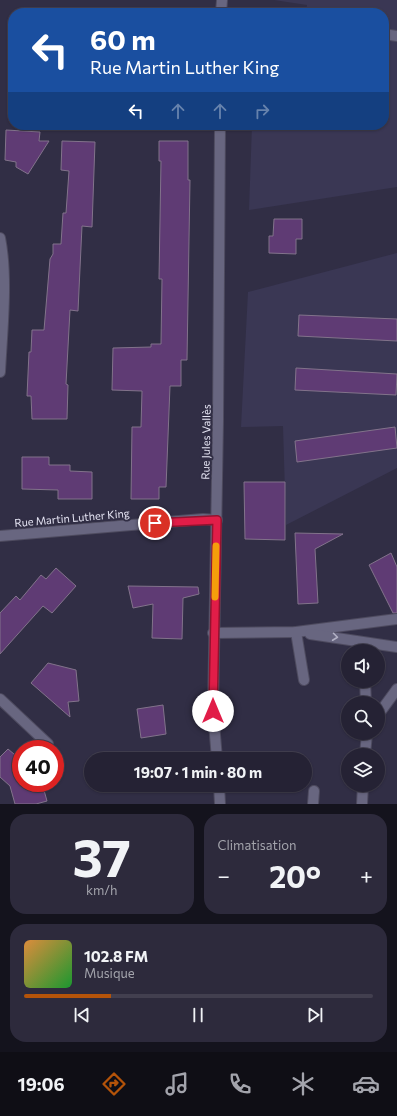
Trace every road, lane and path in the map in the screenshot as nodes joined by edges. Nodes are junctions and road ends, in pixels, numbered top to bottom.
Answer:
1 (220, 130) edge
2 (0, 238) edge
3 (0, 372) edge
4 (217, 520) junction
5 (0, 536) edge
6 (397, 619) edge
7 (296, 632) junction
8 (213, 633) junction
9 (359, 644) edge
10 (385, 647) edge
11 (397, 647) edge
12 (304, 680) dead end
13 (397, 690) edge
14 (0, 699) edge
15 (385, 706) edge
16 (44, 740) edge
17 (216, 752) edge
18 (314, 791) dead end
19 (219, 792) edge
20 (363, 792) edge
21 (220, 804) edge
22 (313, 804) edge
23 (362, 804) edge

1 - 4 street, Rue Jules Vallès
2 - 3 street
4 - 5 street, Rue Martin Luther King
4 - 8 street, Rue Jules Vallès
6 - 7 street
7 - 8 street
7 -> 9 street
7 - 12 street
8 - 17 street, Rue Jules Vallès
10 - 11 street
13 - 15 street
14 - 16 street
18 - 22 street
19 - 21 street
20 - 23 street

